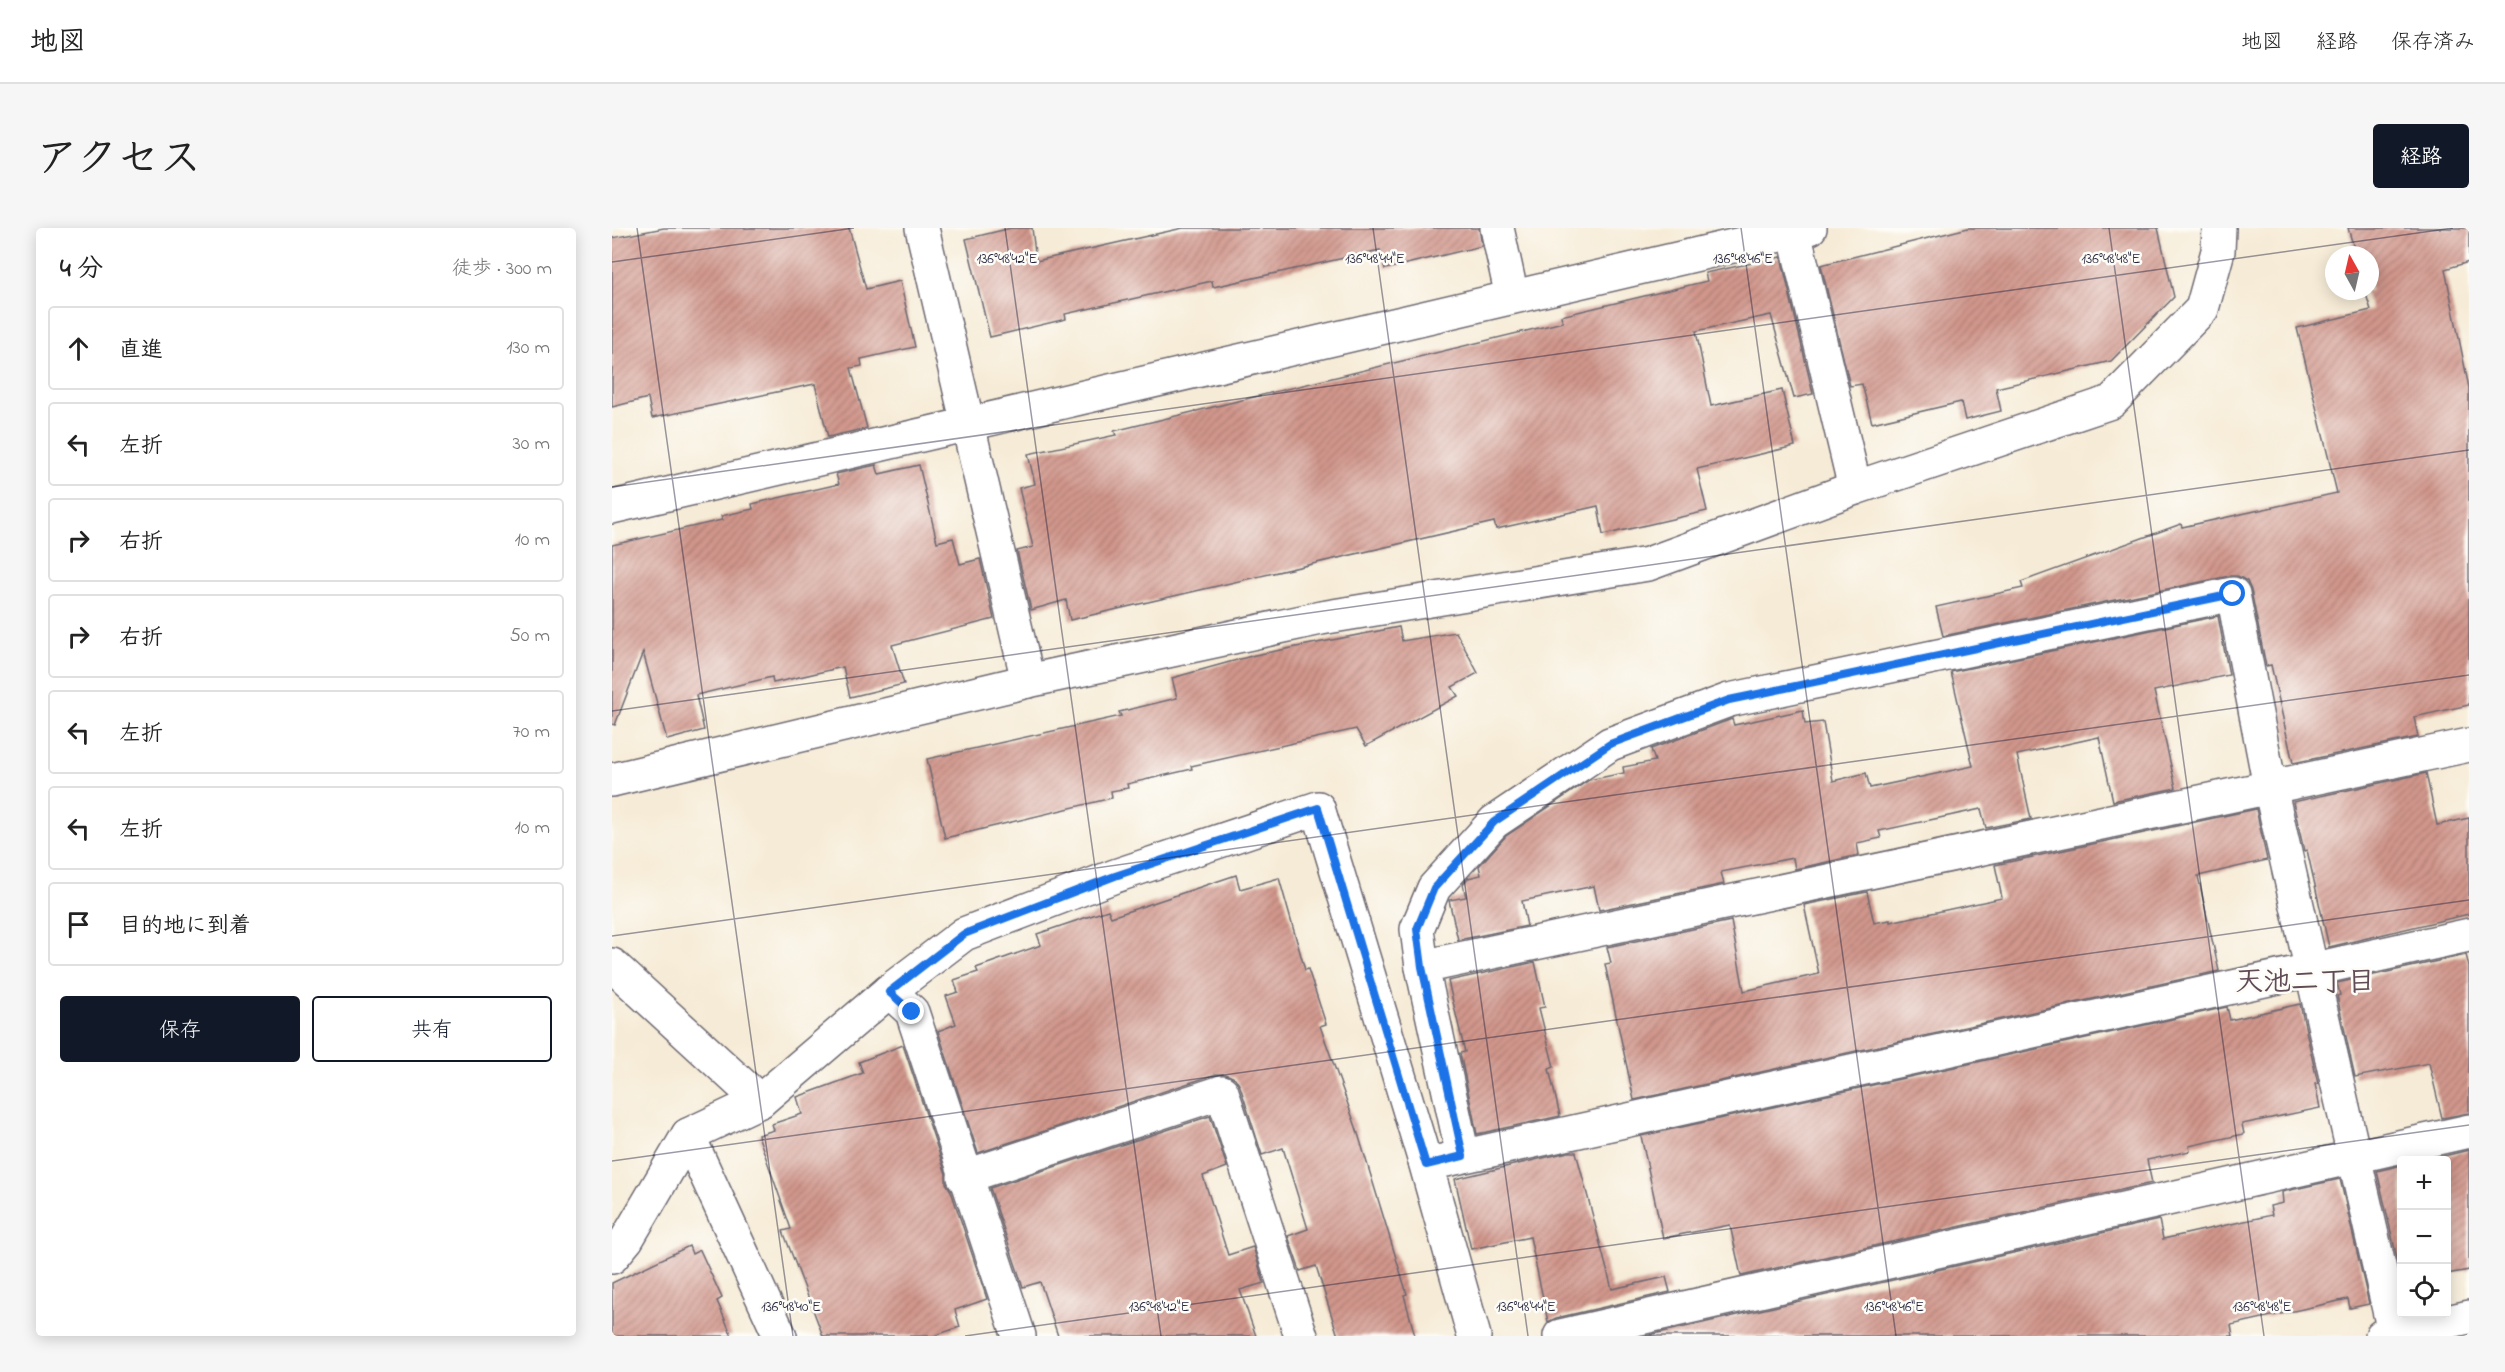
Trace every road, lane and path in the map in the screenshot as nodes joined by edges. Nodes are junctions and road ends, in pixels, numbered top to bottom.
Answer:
1 (922, 228) edge
2 (1497, 228) edge
3 (2219, 228) edge
4 (1802, 230) edge
5 (1512, 297) junction
6 (968, 423) junction
7 (1856, 488) junction
8 (612, 507) edge
9 (1028, 681) junction
10 (2469, 745) edge
11 (612, 780) edge
12 (2270, 787) junction
13 (2469, 935) edge
14 (612, 965) edge
15 (1422, 967) junction
16 (2312, 969) junction
17 (889, 992) junction
18 (760, 1101) junction
19 (2469, 1131) edge
20 (688, 1135) junction
21 (1463, 1156) junction
22 (2355, 1157) junction
23 (1426, 1165) junction
24 (964, 1177) junction
25 (612, 1257) edge
26 (2469, 1317) edge
27 (2390, 1335) edge
28 (780, 1336) edge
29 (1019, 1336) edge
30 (1302, 1336) edge
31 (1474, 1336) edge
32 (1560, 1336) edge

1 - 6 street
2 - 5 street
3 - 7 street
4 - 5 street
4 - 7 street
5 - 6 street
6 - 8 street
6 - 9 street
7 - 9 street
9 - 11 street
10 - 12 street
12 - 15 street
12 - 15 street
12 - 16 street
13 - 16 street
14 - 18 street
15 - 21 street
16 - 21 street
16 - 22 street
17 - 18 street
17 - 23 street
17 - 24 street
18 - 20 street
19 - 22 street
20 - 25 street
20 - 28 street
21 - 23 street
22 - 27 street
22 - 32 street
23 - 31 street
24 - 29 street
24 - 30 street
26 - 27 street

